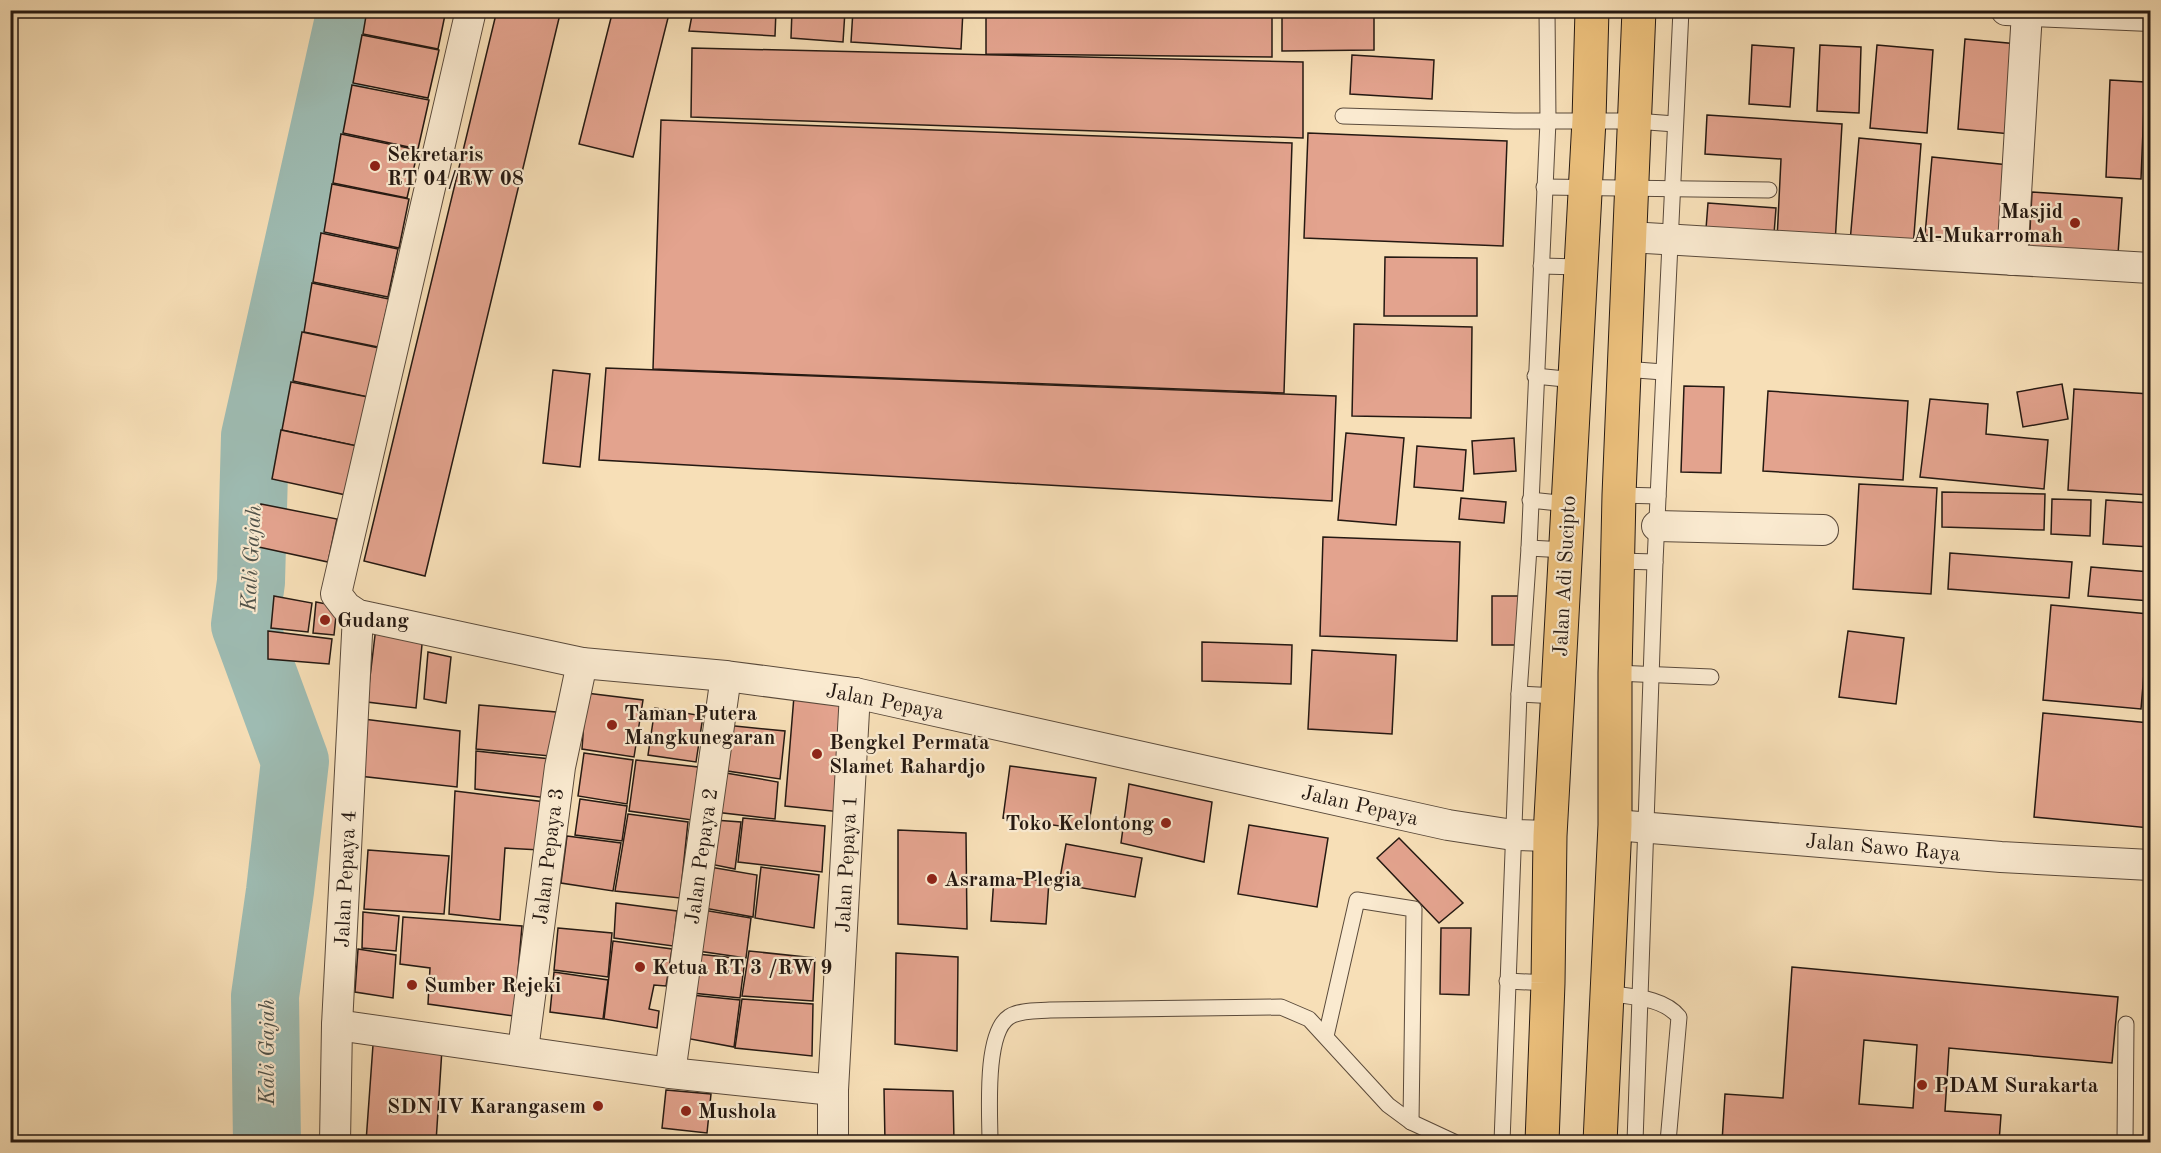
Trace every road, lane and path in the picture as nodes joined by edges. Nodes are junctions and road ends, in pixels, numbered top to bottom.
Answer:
1 (471, 10) edge
2 (1547, 10) edge
3 (1592, 10) edge
4 (1639, 10) edge
5 (1681, 10) edge
6 (2017, 11) edge
7 (2151, 15) edge
8 (1343, 116) dead end
9 (1589, 120) junction
10 (1548, 121) junction
11 (1635, 121) junction
12 (1675, 124) junction
13 (1544, 187) junction
14 (1585, 188) junction
15 (1671, 188) junction
16 (1632, 189) junction
17 (1769, 190) dead end
18 (1629, 237) junction
19 (1671, 240) junction
20 (2012, 260) junction
21 (1540, 266) junction
22 (1580, 267) junction
23 (2151, 268) edge
24 (1624, 369) junction
25 (1663, 372) junction
26 (1535, 376) junction
27 (1575, 380) junction
28 (1619, 495) junction
29 (1658, 496) junction
30 (1530, 500) junction
31 (1568, 504) junction
32 (1657, 526) junction
33 (1823, 530) dead end
34 (1529, 548) junction
35 (1565, 550) junction
36 (1619, 561) junction
37 (1655, 562) junction
38 (358, 615) junction
39 (582, 663) junction
40 (1615, 674) junction
41 (1651, 675) junction
42 (726, 676) junction
43 (1711, 677) dead end
44 (855, 693) junction
45 (1519, 694) junction
46 (1557, 696) junction
47 (1615, 825) junction
48 (1647, 828) junction
49 (1513, 835) junction
50 (1550, 836) junction
51 (2151, 865) edge
52 (1507, 981) junction
53 (1548, 983) junction
54 (1607, 993) junction
55 (1641, 999) junction
56 (2126, 1024) dead end
57 (337, 1025) junction
58 (1326, 1036) junction
59 (523, 1050) junction
60 (670, 1072) junction
61 (833, 1090) junction
62 (1411, 1122) junction
63 (335, 1143) edge
64 (833, 1143) edge
65 (990, 1143) edge
66 (1454, 1143) edge
67 (1502, 1143) edge
68 (1542, 1143) edge
69 (1600, 1143) edge
70 (1635, 1143) edge
71 (1668, 1143) edge
72 (2125, 1143) edge

1 - 38 street
2 - 10 lane, Jalan Adi Sucipto
3 - 9 highway, Jalan Adi Sucipto
4 - 11 highway
5 - 12 lane
6 - 7 street
6 - 20 street
8 - 10 lane
9 - 10 lane
9 - 11 lane
9 - 14 highway, Jalan Adi Sucipto
10 - 13 lane, Jalan Adi Sucipto
11 - 12 lane
11 - 16 highway
12 - 15 lane
13 - 14 lane
13 - 21 lane, Jalan Adi Sucipto
14 - 16 lane
14 - 22 highway, Jalan Adi Sucipto
15 - 16 lane
15 - 17 lane
15 - 19 lane
16 - 18 highway
18 - 19 street
18 - 24 highway
19 - 20 street
19 - 25 lane
20 - 23 street
21 - 22 lane
21 - 26 lane, Jalan Adi Sucipto
22 - 27 highway, Jalan Adi Sucipto
24 - 25 lane
24 - 28 highway
25 - 29 lane
26 - 27 lane
26 - 30 lane, Jalan Adi Sucipto
27 - 31 highway, Jalan Adi Sucipto
28 - 29 lane
28 - 36 highway
29 - 32 lane
30 - 31 lane
30 - 34 lane, Jalan Adi Sucipto
31 - 35 highway, Jalan Adi Sucipto
32 - 33 street
32 - 37 lane
34 - 35 lane
34 - 45 lane, Jalan Adi Sucipto
35 - 46 highway, Jalan Adi Sucipto
36 - 37 lane
36 - 40 highway
37 - 41 lane
38 - 39 street, Jalan Pepaya
38 - 57 street, Jalan Pepaya 4
39 - 42 street, Jalan Pepaya
39 - 59 street, Jalan Pepaya 3
40 - 41 lane
40 - 47 highway
41 - 43 lane
41 - 48 lane
42 - 44 street, Jalan Pepaya
42 - 60 street, Jalan Pepaya 2
44 - 49 street, Jalan Pepaya
44 - 61 street, Jalan Pepaya 1
45 - 46 lane
45 - 49 lane, Jalan Adi Sucipto
46 - 50 highway, Jalan Adi Sucipto
47 - 48 street, Jalan Sawo Raya
47 - 54 highway
48 - 51 street, Jalan Sawo Raya
48 - 55 lane
49 - 50 street, Jalan Pepaya
49 - 52 lane, Jalan Adi Sucipto
50 - 53 highway, Jalan Adi Sucipto
52 - 53 lane
52 - 67 lane, Jalan Adi Sucipto
53 - 68 highway, Jalan Adi Sucipto
54 - 55 lane
54 - 69 highway
55 - 70 lane
55 - 71 lane
56 - 72 lane
57 - 59 street
57 - 63 street, Jalan Pepaya 4
58 - 62 lane
58 - 62 lane
58 - 65 lane
59 - 60 street
60 - 61 street
61 - 64 street, Jalan Pepaya 1
62 - 66 lane

